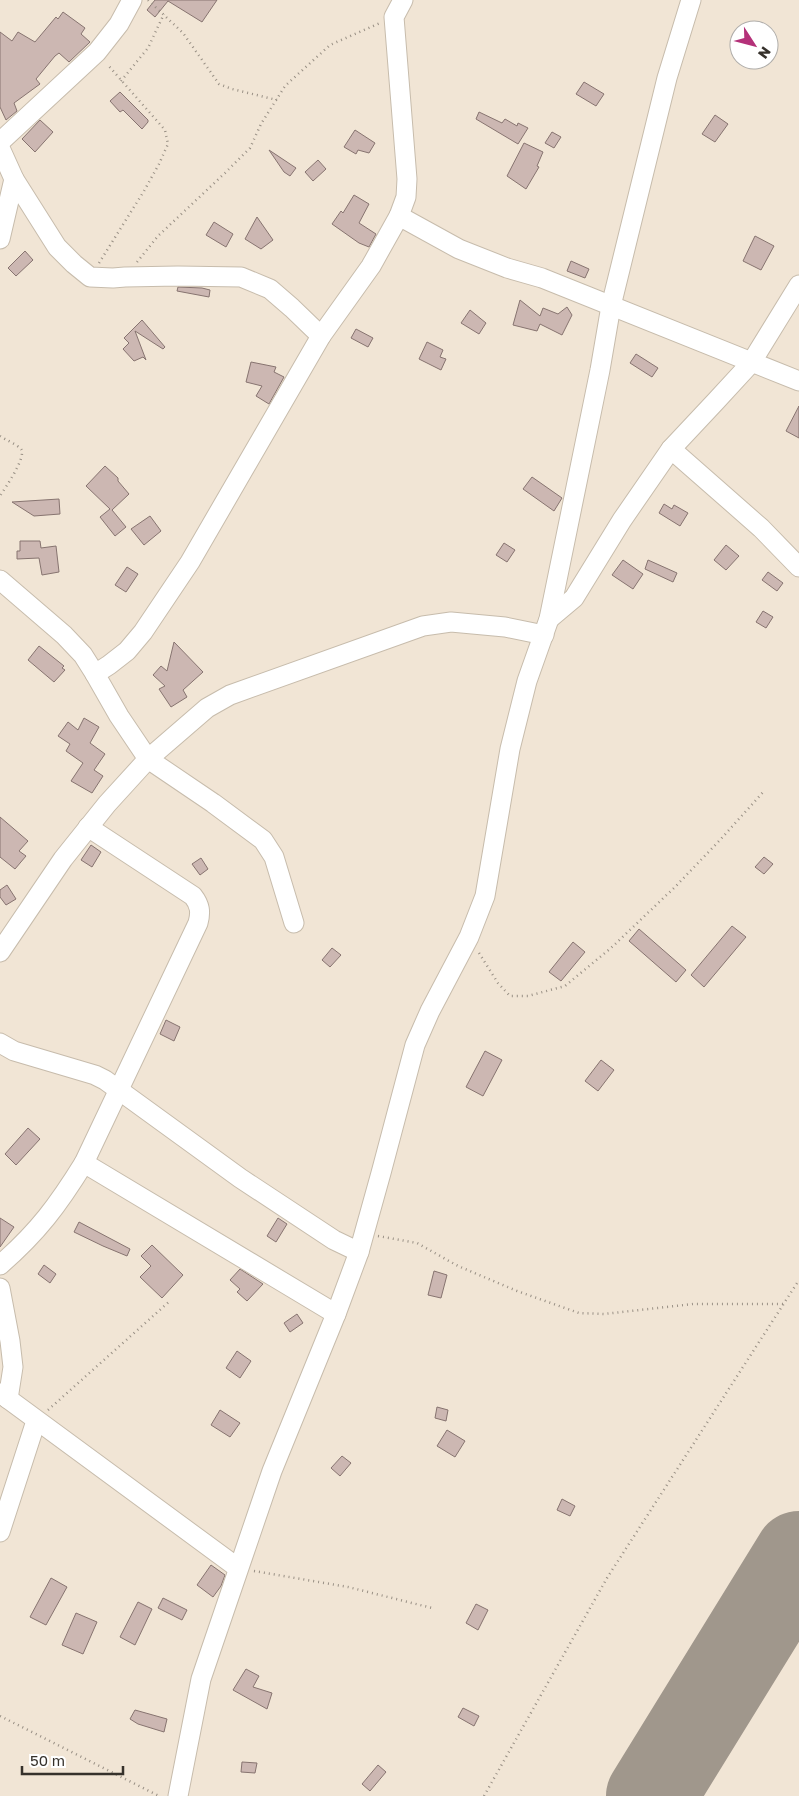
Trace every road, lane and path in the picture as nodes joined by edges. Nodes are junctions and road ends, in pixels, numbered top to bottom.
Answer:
1 (132, 0) edge
2 (148, 0) edge
3 (403, 0) edge
4 (692, 0) edge
5 (164, 14) junction
6 (394, 17) junction
7 (97, 52) junction
8 (121, 81) junction
9 (277, 100) junction
10 (0, 142) edge
11 (0, 148) edge
12 (14, 180) junction
13 (399, 216) junction
14 (0, 238) edge
15 (90, 276) junction
16 (125, 277) junction
17 (799, 286) edge
18 (611, 306) junction
19 (321, 336) junction
20 (750, 362) junction
21 (799, 382) edge
22 (0, 436) edge
23 (671, 449) junction
24 (0, 496) edge
25 (799, 567) edge
26 (0, 580) edge
27 (547, 627) junction
28 (95, 674) junction
29 (148, 759) junction
30 (765, 790) dead end
31 (88, 827) junction
32 (294, 923) dead end
33 (470, 937) junction
34 (0, 952) edge
35 (0, 1043) edge
36 (118, 1091) junction
37 (84, 1163) junction
38 (364, 1234) junction
39 (358, 1252) junction
40 (0, 1264) edge
41 (799, 1280) edge
42 (0, 1288) edge
43 (171, 1300) dead end
44 (784, 1304) junction
45 (336, 1314) junction
46 (4, 1396) edge
47 (36, 1421) junction
48 (0, 1532) edge
49 (238, 1568) junction
50 (432, 1608) dead end
51 (0, 1716) edge
52 (159, 1796) edge
53 (178, 1796) edge
54 (484, 1796) edge

1 - 7 street
2 - 5 path
3 - 6 street
4 - 18 street
5 - 8 path
5 - 9 path
6 - 9 path
6 - 13 street
7 - 8 path
7 - 10 street
8 - 15 path
9 - 16 path
11 - 12 street
12 - 14 street
12 - 15 street
13 - 18 street
13 - 19 street
15 - 16 street
16 - 19 street
17 - 20 street
18 - 20 street
18 - 27 street
19 - 28 street
20 - 21 street
20 - 23 street
22 - 24 path
23 - 25 street
23 - 27 street
26 - 28 street
27 - 29 street
27 - 33 street
28 - 29 street
29 - 31 street
29 - 32 street
30 - 33 path
31 - 34 street
31 - 36 street
33 - 38 street
35 - 36 street
36 - 37 street
36 - 39 street
37 - 40 street
37 - 45 street
38 - 39 street
38 - 44 path
39 - 45 street
41 - 44 path
42 - 46 street
43 - 47 path
44 - 54 path
45 - 49 street
46 - 47 street
47 - 48 street
47 - 49 street
49 - 50 path
49 - 53 street
51 - 52 path

